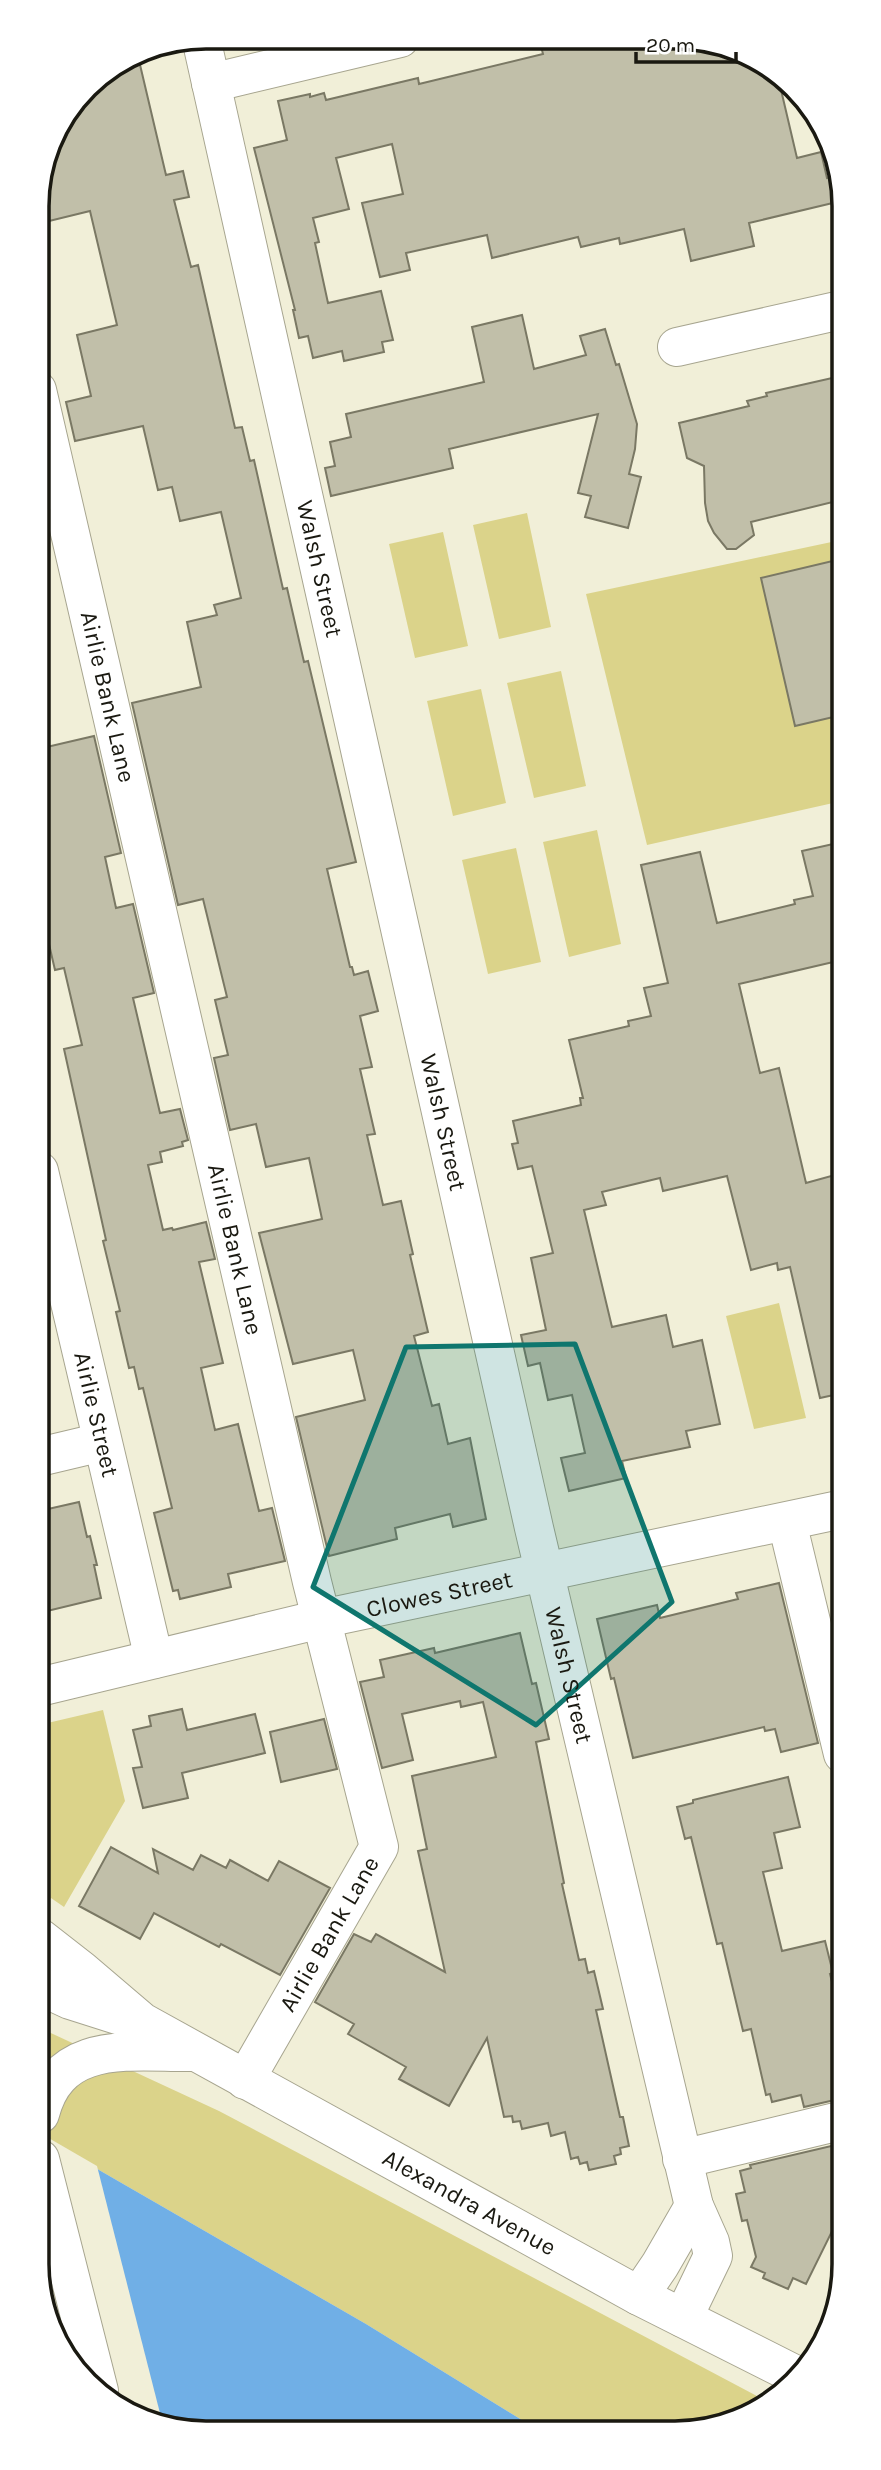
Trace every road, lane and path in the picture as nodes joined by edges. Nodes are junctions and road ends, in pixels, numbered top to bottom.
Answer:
1 (203, 49) edge
2 (354, 49) edge
3 (211, 83) junction
4 (832, 312) edge
5 (677, 347) dead end
6 (49, 489) edge
7 (49, 1218) edge
8 (102, 1442) junction
9 (49, 1455) edge
10 (832, 1512) edge
11 (787, 1522) junction
12 (544, 1572) junction
13 (321, 1619) junction
14 (153, 1659) junction
15 (49, 1685) edge
16 (832, 1708) edge
17 (49, 1945) edge
18 (49, 1990) edge
19 (142, 2022) junction
20 (195, 2052) junction
21 (245, 2080) junction
22 (49, 2095) edge
23 (832, 2123) edge
24 (682, 2159) junction
25 (49, 2194) edge
26 (694, 2206) junction
27 (639, 2296) junction
28 (683, 2318) junction
29 (789, 2372) edge
30 (95, 2375) edge

1 - 3 main road, Walsh Street
2 - 3 main road
3 - 12 main road, Walsh Street
4 - 5 main road
6 - 13 main road, Airlie Bank Lane
7 - 8 main road, Airlie Street
8 - 9 main road
8 - 14 main road, Airlie Street
10 - 11 main road, Clowes Street
11 - 12 main road, Clowes Street
11 - 16 main road
12 - 13 main road, Clowes Street
12 - 24 main road, Walsh Street
13 - 14 main road, Clowes Street
13 - 21 main road, Airlie Bank Lane
14 - 15 main road, Clowes Street
17 - 19 main road, Alexandra Avenue
18 - 19 main road, Alexandra Avenue
19 - 20 main road, Alexandra Avenue
20 - 21 main road, Alexandra Avenue
20 - 22 main road
21 - 27 main road, Alexandra Avenue
23 - 24 main road
24 - 26 main road, Walsh Street
25 - 30 main road
26 - 27 main road
26 - 28 main road, Walsh Street
27 - 28 main road, Alexandra Avenue
28 - 29 main road, Alexandra Avenue

